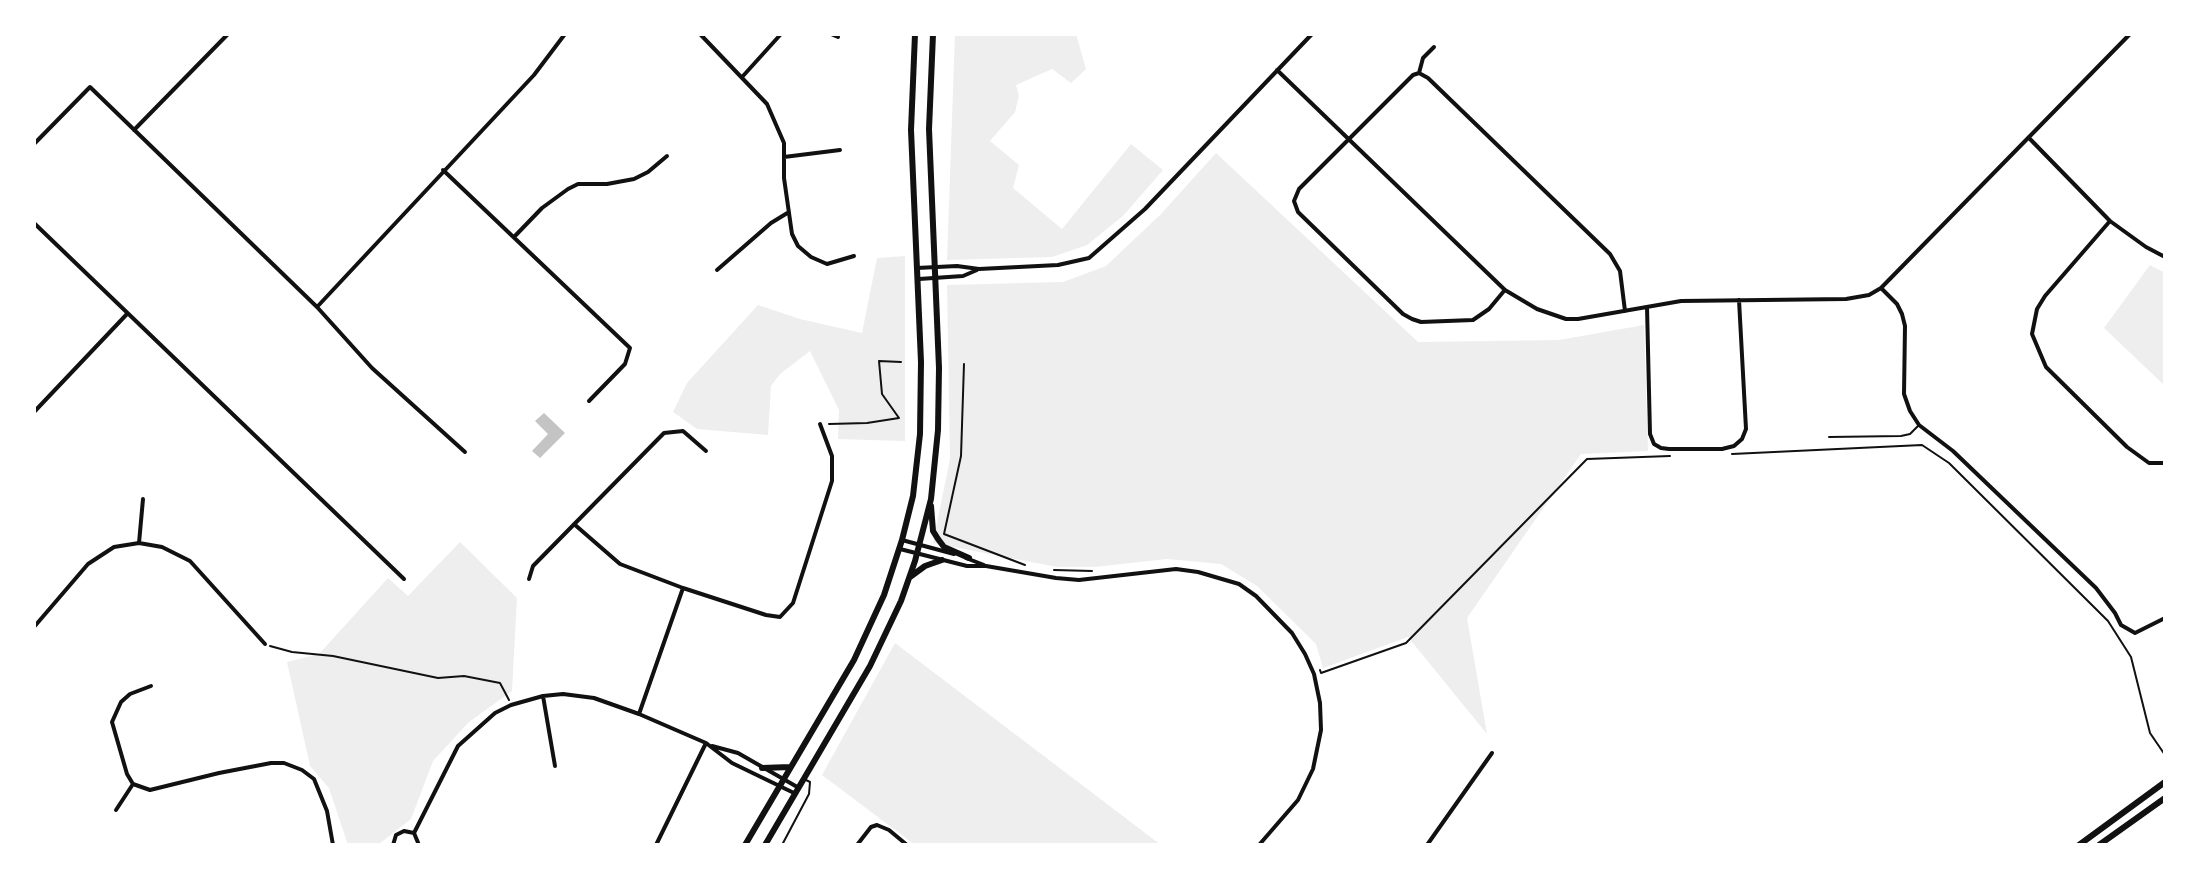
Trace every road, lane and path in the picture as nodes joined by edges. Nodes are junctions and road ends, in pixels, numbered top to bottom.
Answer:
1 (228, 34) edge
2 (565, 34) edge
3 (700, 34) edge
4 (781, 34) edge
5 (831, 34) edge
6 (915, 34) edge
7 (933, 34) edge
8 (1312, 34) edge
9 (2130, 34) edge
10 (838, 37) dead end
11 (1434, 47) dead end
12 (1277, 70) junction
13 (1419, 73) junction
14 (743, 76) junction
15 (134, 130) junction
16 (2028, 138) junction
17 (1348, 139) junction
18 (34, 144) edge
19 (840, 150) dead end
20 (667, 156) dead end
21 (784, 157) junction
22 (443, 170) junction
23 (789, 212) junction
24 (2110, 221) junction
25 (34, 223) edge
26 (514, 237) junction
27 (854, 256) dead end
28 (2165, 257) edge
29 (936, 267) junction
30 (916, 268) junction
31 (979, 269) junction
32 (717, 270) dead end
33 (936, 278) junction
34 (916, 279) junction
35 (1881, 288) junction
36 (1505, 290) junction
37 (1739, 300) junction
38 (1647, 306) junction
39 (317, 307) junction
40 (1625, 311) junction
41 (127, 314) junction
42 (901, 362) dead end
43 (964, 364) dead end
44 (589, 401) dead end
45 (34, 412) edge
46 (820, 424) joint
47 (1919, 425) junction
48 (1829, 437) dead end
49 (706, 451) dead end
50 (465, 452) dead end
51 (1725, 454) dead end
52 (1679, 456) dead end
53 (2165, 463) edge
54 (143, 499) dead end
55 (931, 499) junction
56 (574, 524) junction
57 (902, 540) junction
58 (139, 543) junction
59 (919, 545) junction
60 (900, 549) junction
61 (917, 554) junction
62 (969, 558) junction
63 (942, 560) junction
64 (986, 566) junction
65 (1036, 570) dead end
66 (1051, 570) dead end
67 (1094, 571) dead end
68 (909, 577) junction
69 (404, 579) dead end
70 (529, 579) dead end
71 (683, 588) junction
72 (2165, 618) edge
73 (34, 627) edge
74 (265, 644) joint
75 (1316, 661) dead end
76 (151, 686) dead end
77 (543, 696) junction
78 (511, 705) junction
79 (639, 714) junction
80 (706, 743) junction
81 (712, 746) junction
82 (1492, 753) dead end
83 (2165, 755) edge
84 (555, 766) dead end
85 (790, 767) junction
86 (762, 768) junction
87 (805, 779) junction
88 (781, 782) junction
89 (2165, 782) edge
90 (133, 784) junction
91 (798, 791) junction
92 (2165, 798) edge
93 (116, 810) dead end
94 (414, 833) junction
95 (333, 845) edge
96 (393, 845) edge
97 (419, 845) edge
98 (656, 845) edge
99 (745, 845) edge
100 (765, 845) edge
101 (782, 845) edge
102 (857, 845) edge
103 (907, 845) edge
104 (1259, 845) edge
105 (1427, 845) edge
106 (2079, 845) edge
107 (2099, 845) edge

1 - 15 street
2 - 22 street
3 - 14 street
4 - 14 street
5 - 10 street
6 - 30 main road
7 - 29 main road
8 - 12 street
9 - 16 street
11 - 13 street
12 - 17 street
12 - 31 street
13 - 17 street
13 - 40 street
14 - 21 street
15 - 18 street
15 - 39 street
16 - 24 street
16 - 35 street
17 - 36 street
17 - 36 street
19 - 21 street
20 - 26 street
21 - 23 street
22 - 26 street
22 - 39 street
23 - 27 street
23 - 32 street
24 - 28 street
24 - 53 street
25 - 41 street
26 - 44 street
29 - 30 street
29 - 31 street
29 - 33 main road
30 - 34 main road
31 - 33 street
33 - 34 street
33 - 55 main road
34 - 57 main road
35 - 37 street
35 - 47 street
36 - 40 street
37 - 38 street
37 - 38 street
38 - 40 street
39 - 50 street
41 - 45 street
41 - 69 street
42 - 46 path
43 - 65 path
46 - 71 street
47 - 48 lane
47 - 72 street
49 - 56 street
51 - 83 path
52 - 75 path
54 - 58 street
55 - 59 main road
55 - 62 main road
56 - 70 street
56 - 71 street
57 - 59 street
57 - 60 main road
58 - 73 street
58 - 74 street
59 - 61 main road
59 - 62 street
60 - 61 street
60 - 85 main road
61 - 63 street
61 - 68 main road
62 - 64 street
63 - 64 street
63 - 68 main road
64 - 104 street
66 - 67 path
68 - 87 main road
71 - 79 street
74 - 78 path
76 - 90 street
77 - 78 street
77 - 79 street
77 - 84 street
78 - 94 street
79 - 80 street
80 - 81 street
80 - 98 street
81 - 86 street
81 - 88 street
82 - 105 street
85 - 86 main road
85 - 88 main road
86 - 88 street
87 - 91 main road
87 - 101 lane
88 - 91 street
88 - 99 main road
89 - 106 main road
90 - 93 street
90 - 95 street
91 - 100 main road
92 - 107 main road
94 - 96 street
94 - 97 street
102 - 103 street

